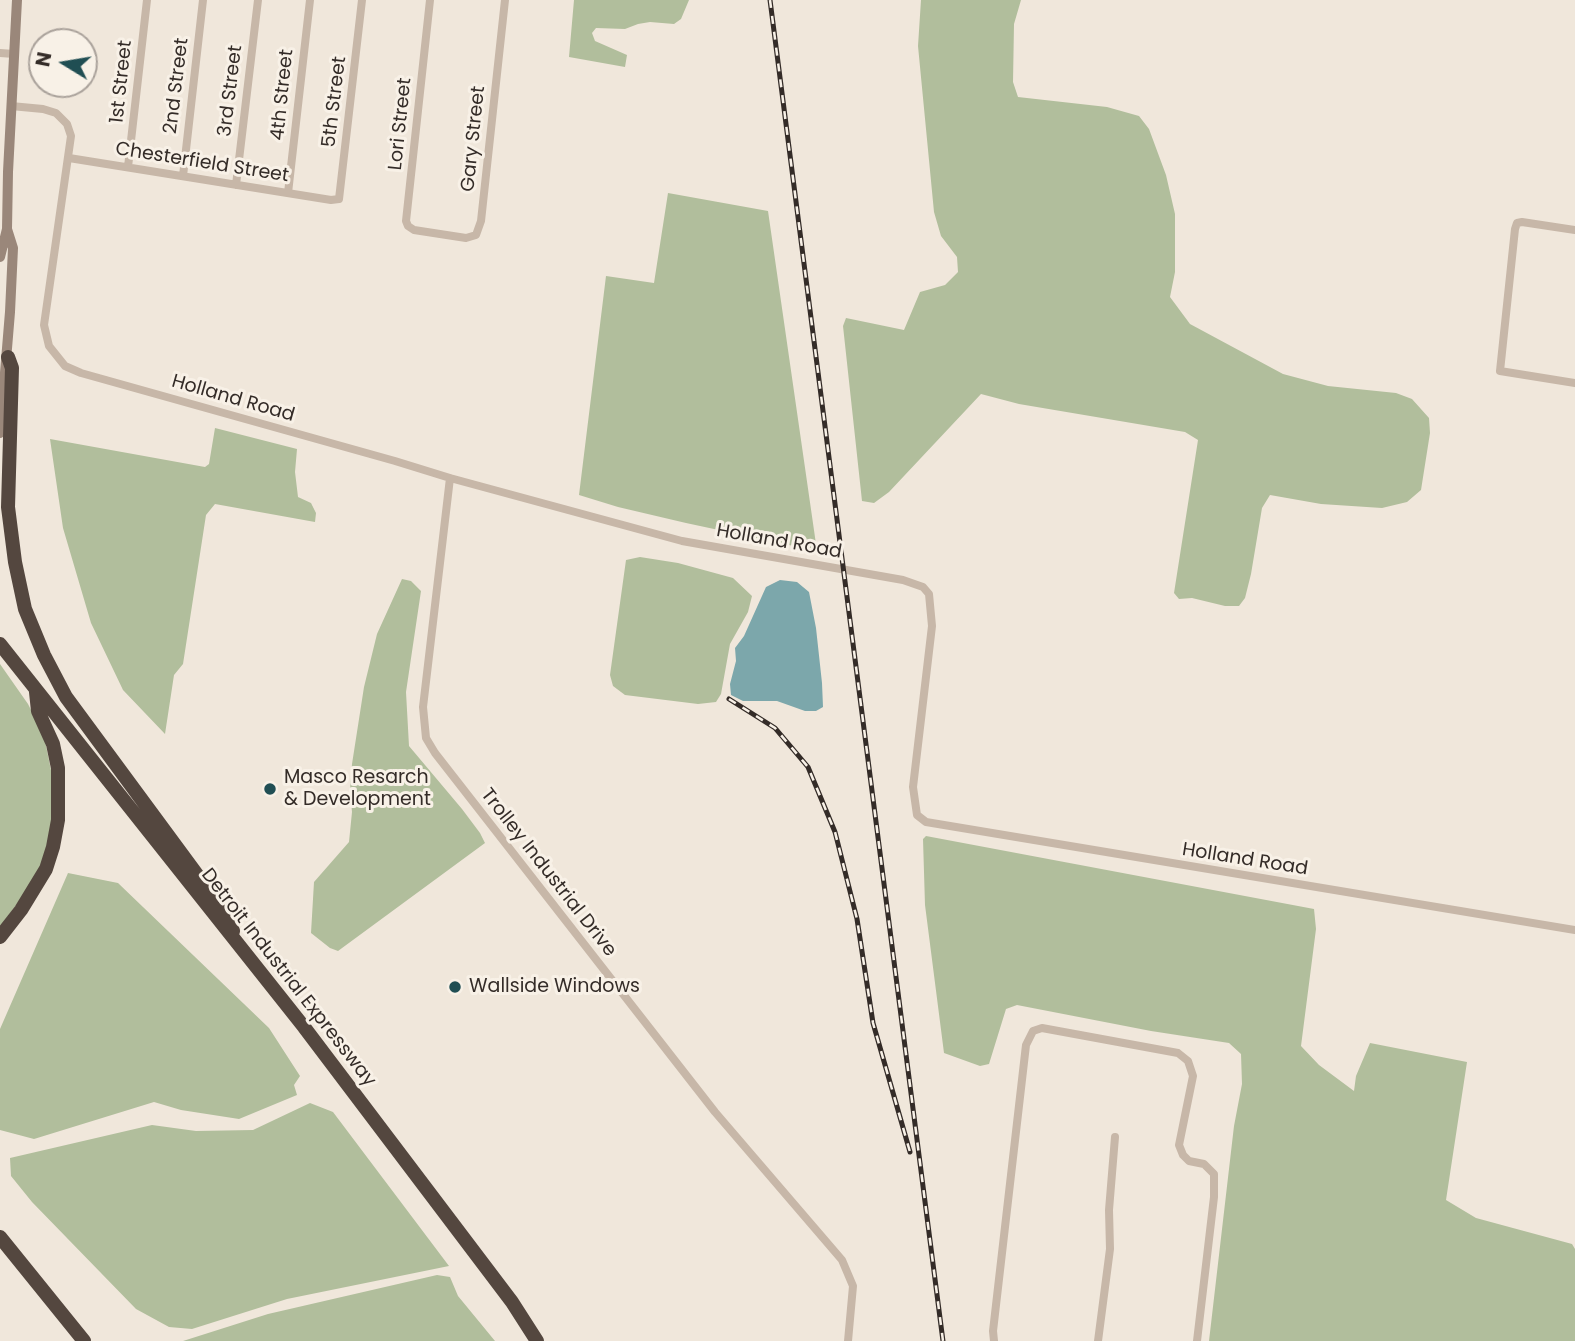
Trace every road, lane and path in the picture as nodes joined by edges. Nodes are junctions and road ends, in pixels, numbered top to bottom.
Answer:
1 (17, 0) edge
2 (147, 0) edge
3 (203, 0) edge
4 (258, 0) edge
5 (310, 0) edge
6 (362, 0) edge
7 (430, 0) edge
8 (505, 0) edge
9 (0, 52) edge
10 (14, 54) junction
11 (11, 106) junction
12 (69, 158) junction
13 (128, 167) junction
14 (4, 172) edge
15 (183, 176) junction
16 (236, 185) junction
17 (288, 193) junction
18 (331, 200) joint
19 (7, 229) junction
20 (1575, 230) edge
21 (430, 233) joint
22 (0, 257) edge
23 (8, 357) junction
24 (1575, 383) edge
25 (0, 433) edge
26 (450, 478) junction
27 (0, 644) edge
28 (36, 690) junction
29 (1575, 930) edge
30 (0, 937) edge
31 (242, 951) junction
32 (1115, 1137) dead end
33 (0, 1237) edge
34 (84, 1341) edge
35 (537, 1341) edge
36 (848, 1341) edge
37 (994, 1341) edge
38 (1098, 1341) edge
39 (1197, 1341) edge

1 - 10 main road
2 - 13 street, 1st Street
3 - 15 street, 2nd Street
4 - 16 street, 3rd Street
5 - 17 street, 4th Street
6 - 18 street, 5th Street
7 - 21 street, Lori Street
8 - 21 street, Gary Street
9 - 10 street
10 - 11 main road
11 - 12 street, Holland Road
11 - 14 main road
12 - 13 street, Chesterfield Street
12 - 26 street, Holland Road
13 - 15 street, Chesterfield Street
14 - 19 main road
15 - 16 street, Chesterfield Street
16 - 17 street, Chesterfield Street
17 - 18 street, Chesterfield Street
19 - 22 main road
19 - 23 main road
20 - 24 street
23 - 25 main road
23 - 31 highway
26 - 29 street, Holland Road
26 - 36 street, Trolley Industrial Drive
27 - 28 highway, Detroit Industrial Expressway
28 - 30 highway
28 - 31 highway, Detroit Industrial Expressway
31 - 35 highway, Detroit Industrial Expressway
32 - 38 street
33 - 34 highway
37 - 39 street

